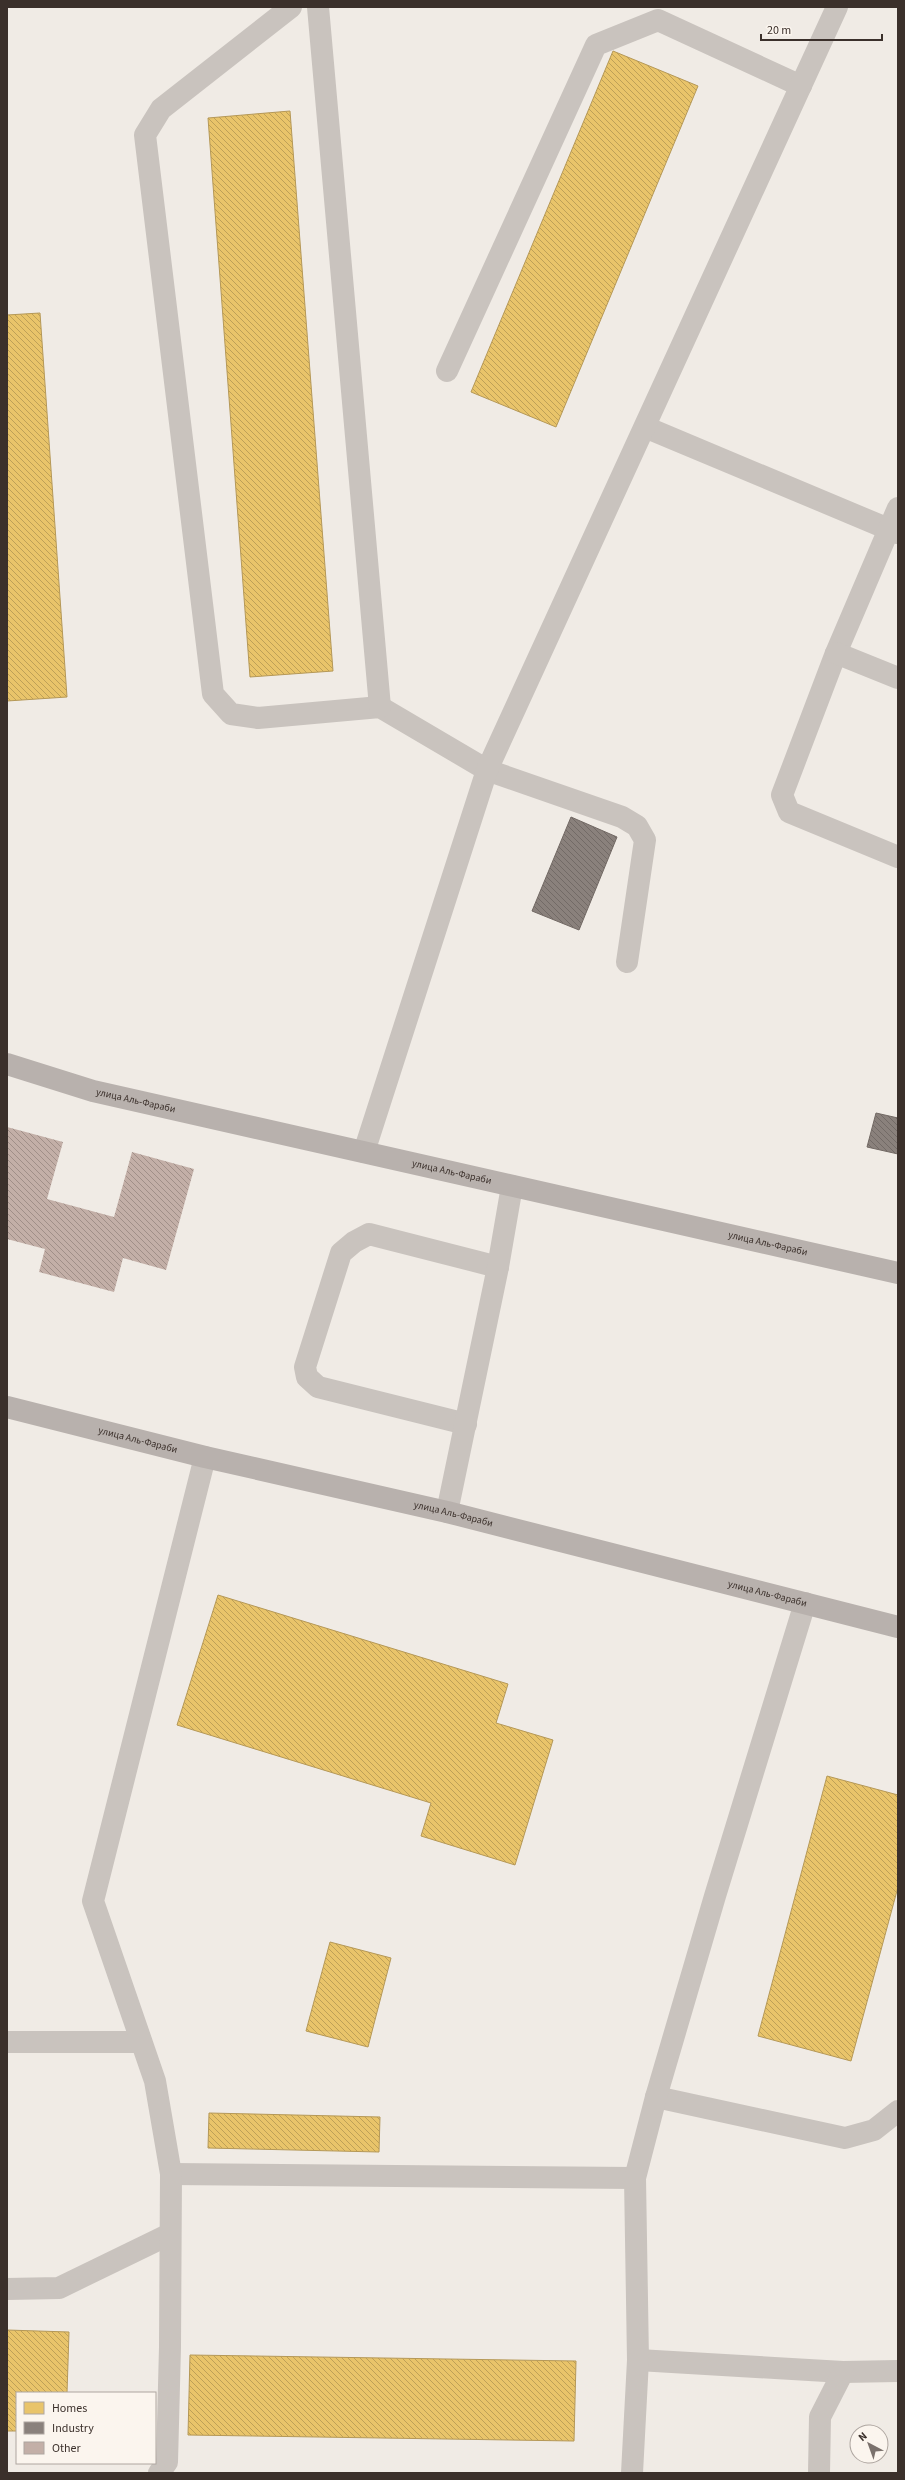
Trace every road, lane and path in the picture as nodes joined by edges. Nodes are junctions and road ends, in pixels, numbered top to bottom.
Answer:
1 (291, 7) edge
2 (318, 7) edge
3 (838, 7) edge
4 (801, 86) junction
5 (447, 371) dead end
6 (645, 427) junction
7 (898, 508) edge
8 (894, 531) edge
9 (836, 652) junction
10 (898, 678) edge
11 (380, 707) junction
12 (487, 770) junction
13 (898, 857) edge
14 (628, 962) dead end
15 (7, 1064) edge
16 (364, 1152) junction
17 (512, 1186) junction
18 (498, 1267) junction
19 (898, 1273) edge
20 (7, 1407) edge
21 (466, 1424) junction
22 (206, 1457) junction
23 (447, 1512) junction
24 (805, 1603) junction
25 (898, 1627) edge
26 (7, 2042) edge
27 (141, 2042) junction
28 (656, 2097) junction
29 (898, 2111) edge
30 (171, 2174) junction
31 (635, 2178) junction
32 (170, 2234) junction
33 (7, 2289) edge
34 (638, 2360) junction
35 (898, 2371) edge
36 (843, 2372) junction
37 (159, 2473) edge
38 (632, 2473) edge
39 (819, 2473) edge

1 - 11 lane
2 - 11 lane
3 - 4 lane
4 - 5 lane
4 - 6 lane
6 - 8 lane
6 - 12 lane
7 - 8 lane
8 - 9 lane
9 - 10 lane
9 - 13 lane
11 - 12 lane
12 - 14 lane
12 - 16 lane
15 - 16 main road, улица Аль-Фараби
16 - 17 main road, улица Аль-Фараби
17 - 18 lane
17 - 19 main road, улица Аль-Фараби
18 - 21 lane
18 - 21 lane
20 - 22 main road, улица Аль-Фараби
21 - 23 lane
22 - 23 main road, улица Аль-Фараби
22 - 27 lane
23 - 24 main road, улица Аль-Фараби
24 - 25 main road, улица Аль-Фараби
24 - 28 lane
26 - 27 lane
27 - 30 lane
28 - 29 lane
28 - 31 lane
30 - 31 lane
30 - 32 lane
31 - 34 lane
32 - 33 lane
32 - 37 lane
34 - 36 lane
34 - 38 lane
35 - 36 lane
36 - 39 lane

